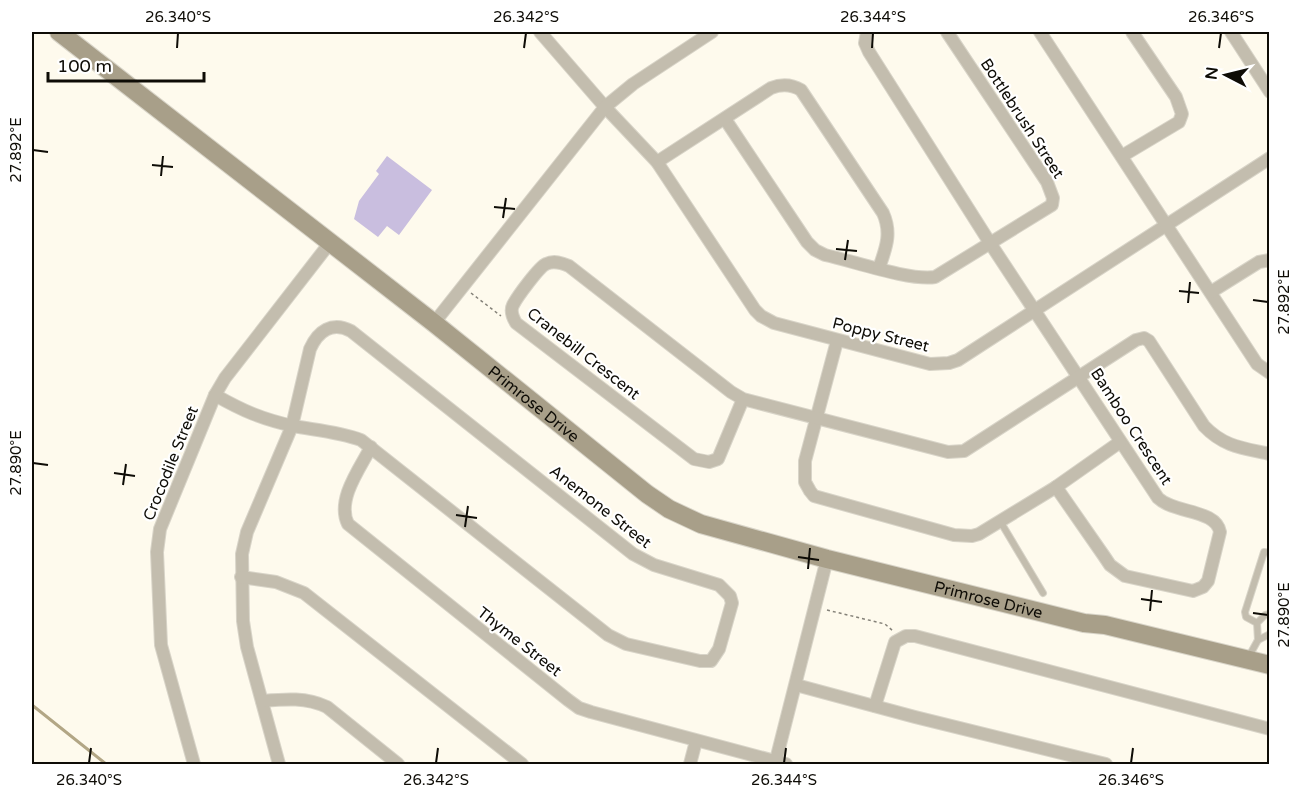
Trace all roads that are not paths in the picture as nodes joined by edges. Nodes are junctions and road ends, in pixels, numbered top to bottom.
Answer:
1 (59, 32) edge
2 (540, 32) edge
3 (712, 32) edge
4 (867, 32) edge
5 (947, 32) edge
6 (1040, 32) edge
7 (1132, 32) edge
8 (1231, 32) edge
9 (1269, 92) edge
10 (605, 107) junction
11 (725, 119) junction
12 (1122, 156) junction
13 (1269, 158) edge
14 (657, 162) junction
15 (1166, 224) junction
16 (990, 243) junction
17 (329, 244) junction
18 (1269, 260) edge
19 (879, 268) junction
20 (1211, 292) junction
21 (1035, 310) junction
22 (434, 324) junction
23 (837, 341) junction
24 (1269, 373) edge
25 (1079, 375) junction
26 (215, 395) junction
27 (743, 399) junction
28 (816, 418) junction
29 (292, 426) junction
30 (1120, 442) junction
31 (371, 447) junction
32 (1269, 454) edge
33 (1056, 487) junction
34 (1000, 521) junction
35 (1269, 553) edge
36 (827, 559) junction
37 (241, 577) junction
38 (1043, 592) dead end
39 (1269, 614) edge
40 (1084, 623) junction
41 (1257, 623) junction
42 (1269, 634) edge
43 (1258, 640) junction
44 (1248, 660) junction
45 (1269, 665) edge
46 (1269, 677) edge
47 (796, 685) junction
48 (262, 701) junction
49 (875, 706) junction
50 (1269, 729) edge
51 (696, 741) junction
52 (779, 764) edge
53 (194, 765) edge
54 (279, 765) edge
55 (398, 765) edge
56 (522, 765) edge
57 (690, 765) edge
58 (1106, 765) edge

1 - 17 street, Primrose Drive
2 - 10 street, Poppy Street
3 - 10 street
4 - 16 street, Bamboo Crescent
5 - 16 street, Bottlebrush Street
6 - 12 street
7 - 12 street
8 - 9 street
10 - 14 street, Poppy Street
10 - 22 street
11 - 14 street
11 - 19 street, Bottlebrush Street
11 - 19 street
12 - 15 street
13 - 15 street, Poppy Street
14 - 23 street, Poppy Street
15 - 20 street
15 - 21 street, Poppy Street
16 - 19 street, Bottlebrush Street
16 - 21 street, Bamboo Crescent
17 - 22 street, Primrose Drive
17 - 26 street, Crocodile Street
18 - 20 street
20 - 24 street
21 - 23 street, Poppy Street
21 - 25 street, Bamboo Crescent
22 - 36 street, Primrose Drive
23 - 28 street
25 - 28 street, Cranebill Crescent
25 - 30 street, Bamboo Crescent
25 - 32 street, Cranebill Crescent
26 - 29 street, Anemone Street
26 - 53 street, Crocodile Street
27 - 27 street, Cranebill Crescent
27 - 28 street, Cranebill Crescent
28 - 34 street
29 - 31 street, Anemone Street
29 - 31 street, Anemone Street
29 - 37 street
30 - 33 street
30 - 33 street, Bamboo Crescent
31 - 51 street, Thyme Street
33 - 34 street
34 - 38 lane
35 - 41 lane
36 - 40 street, Primrose Drive
36 - 47 street
37 - 48 street
37 - 56 street
39 - 41 lane
40 - 44 street, Primrose Drive
40 - 46 street, Primrose Drive
41 - 43 lane
42 - 43 lane
43 - 44 lane
44 - 45 street, Primrose Drive
47 - 49 street
47 - 52 street
48 - 54 street
48 - 55 street
49 - 50 street
49 - 58 street
51 - 52 street, Thyme Street
51 - 57 street

